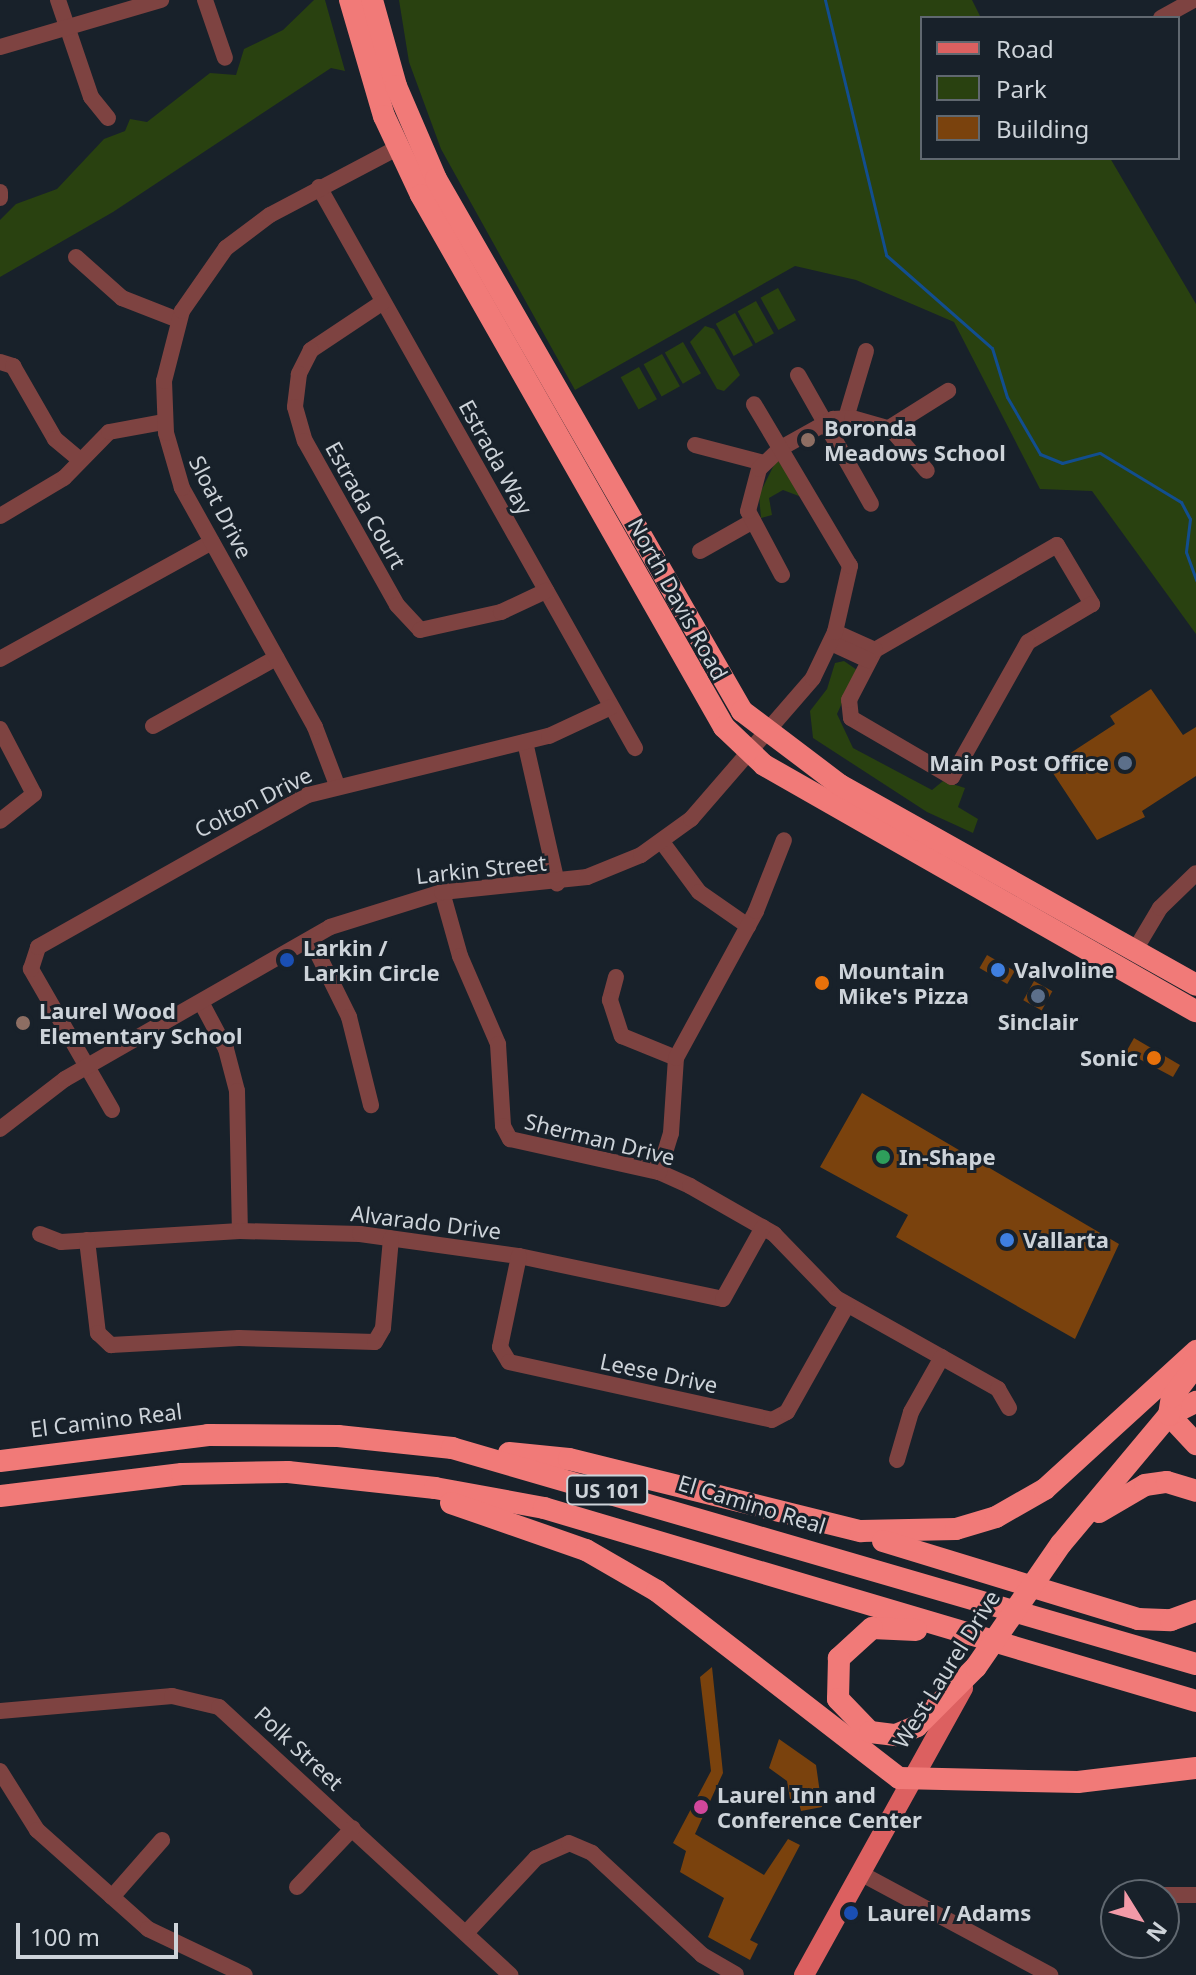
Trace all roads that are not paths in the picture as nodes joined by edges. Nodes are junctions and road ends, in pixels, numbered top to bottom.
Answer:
1 (58, 0) edge
2 (161, 0) edge
3 (205, 0) edge
4 (350, 0) edge
5 (372, 0) edge
6 (1194, 0) edge
7 (1165, 16) edge
8 (66, 25) junction
9 (0, 47) edge
10 (225, 58) dead end
11 (108, 118) dead end
12 (397, 148) junction
13 (319, 187) junction
14 (76, 257) dead end
15 (383, 302) junction
16 (178, 320) junction
17 (866, 351) dead end
18 (0, 362) edge
19 (798, 375) dead end
20 (948, 391) dead end
21 (754, 404) dead end
22 (846, 418) junction
23 (164, 422) junction
24 (825, 423) junction
25 (889, 428) junction
26 (695, 445) dead end
27 (781, 448) junction
28 (79, 459) junction
29 (764, 463) junction
30 (927, 471) dead end
31 (871, 504) dead end
32 (0, 516) edge
33 (753, 521) junction
34 (212, 542) junction
35 (700, 551) dead end
36 (782, 575) dead end
37 (546, 591) junction
38 (833, 638) junction
39 (871, 655) junction
40 (276, 658) junction
41 (0, 659) edge
42 (611, 707) junction
43 (153, 726) dead end
44 (0, 729) edge
45 (767, 735) junction
46 (525, 742) junction
47 (635, 748) dead end
48 (750, 753) junction
49 (337, 785) junction
50 (0, 821) edge
51 (784, 840) dead end
52 (662, 842) junction
53 (1196, 873) edge
54 (557, 883) junction
55 (442, 892) junction
56 (748, 926) junction
57 (311, 940) junction
58 (1135, 950) junction
59 (616, 977) dead end
60 (1196, 985) edge
61 (201, 1002) junction
62 (1196, 1011) edge
63 (676, 1058) junction
64 (88, 1066) junction
65 (371, 1105) dead end
66 (112, 1110) dead end
67 (0, 1129) edge
68 (659, 1172) junction
69 (763, 1227) junction
70 (240, 1231) junction
71 (40, 1234) dead end
72 (391, 1238) junction
73 (87, 1240) junction
74 (519, 1256) junction
75 (847, 1305) junction
76 (1196, 1351) edge
77 (942, 1357) junction
78 (1196, 1365) edge
79 (1196, 1402) edge
80 (1009, 1408) dead end
81 (1169, 1415) junction
82 (1196, 1444) edge
83 (452, 1448) junction
84 (897, 1460) dead end
85 (0, 1461) edge
86 (360, 1479) junction
87 (1196, 1491) edge
88 (0, 1496) edge
89 (824, 1523) junction
90 (1061, 1544) junction
91 (1196, 1611) edge
92 (1024, 1650) junction
93 (1196, 1664) edge
94 (976, 1667) junction
95 (1196, 1701) edge
96 (0, 1711) edge
97 (1196, 1768) edge
98 (0, 1771) edge
99 (908, 1780) junction
100 (353, 1828) junction
101 (162, 1840) dead end
102 (860, 1873) junction
103 (297, 1887) dead end
104 (112, 1897) junction
105 (466, 1933) junction
106 (245, 1975) edge
107 (510, 1975) edge
108 (736, 1975) edge
109 (804, 1975) edge
110 (1050, 1975) edge

1 - 8 street
2 - 8 street
3 - 10 street
4 - 12 highway, North Davis Road
5 - 45 highway, North Davis Road
6 - 7 street
8 - 9 street
8 - 11 street
12 - 13 street, Sloat Drive
12 - 48 highway, North Davis Road
13 - 15 street, Estrada Way
13 - 16 street, Sloat Drive
14 - 16 street
15 - 37 street, Estrada Way
15 - 37 street, Estrada Court
16 - 23 street, Sloat Drive
17 - 22 street
18 - 28 street
19 - 24 street
20 - 25 street
21 - 27 street
22 - 24 street
22 - 25 street
23 - 28 street
23 - 34 street, Sloat Drive
24 - 27 street
24 - 31 street
25 - 30 street
26 - 29 street
27 - 29 street
27 - 38 street, Larkin Street
28 - 32 street
29 - 33 street
33 - 35 street
33 - 36 street
34 - 40 street, Sloat Drive
34 - 41 street
37 - 42 street, Estrada Way
38 - 39 street
38 - 45 street, Larkin Street
39 - 39 street
40 - 43 street
40 - 49 street, Sloat Drive
42 - 46 street, Colton Drive
42 - 47 street, Estrada Way
44 - 50 street
45 - 48 street, Larkin Street
45 - 58 highway, North Davis Road
46 - 49 street, Colton Drive
46 - 54 street
48 - 52 street, Larkin Street
48 - 62 highway, North Davis Road
49 - 64 street, Colton Drive
51 - 56 street
52 - 54 street, Larkin Street
52 - 56 street
53 - 58 street
54 - 55 street, Larkin Street
55 - 57 street, Larkin Street
55 - 68 street, Sherman Drive
56 - 63 street
57 - 61 street, Larkin Street
57 - 65 street
58 - 60 highway, North Davis Road
59 - 63 street
61 - 64 street, Larkin Street
61 - 70 street
63 - 68 street
64 - 66 street
64 - 67 street, Larkin Street
68 - 69 street, Sherman Drive
69 - 74 street, Alvarado Drive
69 - 75 street, Sherman Drive
70 - 72 street, Alvarado Drive
70 - 73 street, Alvarado Drive
71 - 73 street, Alvarado Drive
72 - 73 street
72 - 74 street, Alvarado Drive
74 - 75 street, Leese Drive
75 - 77 street, Sherman Drive
76 - 89 highway
77 - 80 street, Sherman Drive
77 - 84 street
78 - 81 highway, West Laurel Drive
79 - 81 highway, West Laurel Drive
81 - 82 highway
81 - 90 highway, West Laurel Drive
83 - 85 highway, El Camino Real / US 101
83 - 89 highway
83 - 93 highway, El Camino Real / US 101
86 - 88 highway, US 101
86 - 92 highway, US 101
86 - 99 highway
87 - 90 highway
89 - 91 highway
90 - 94 highway, West Laurel Drive
92 - 94 highway
92 - 95 highway, US 101
94 - 99 main road, West Laurel Drive
96 - 100 street, Polk Street
97 - 99 highway
98 - 104 street
99 - 102 main road, West Laurel Drive
100 - 103 street
100 - 105 street, Polk Street
101 - 104 street
102 - 109 main road, West Laurel Drive
102 - 110 street
104 - 106 street
105 - 107 street, Polk Street
105 - 108 street

